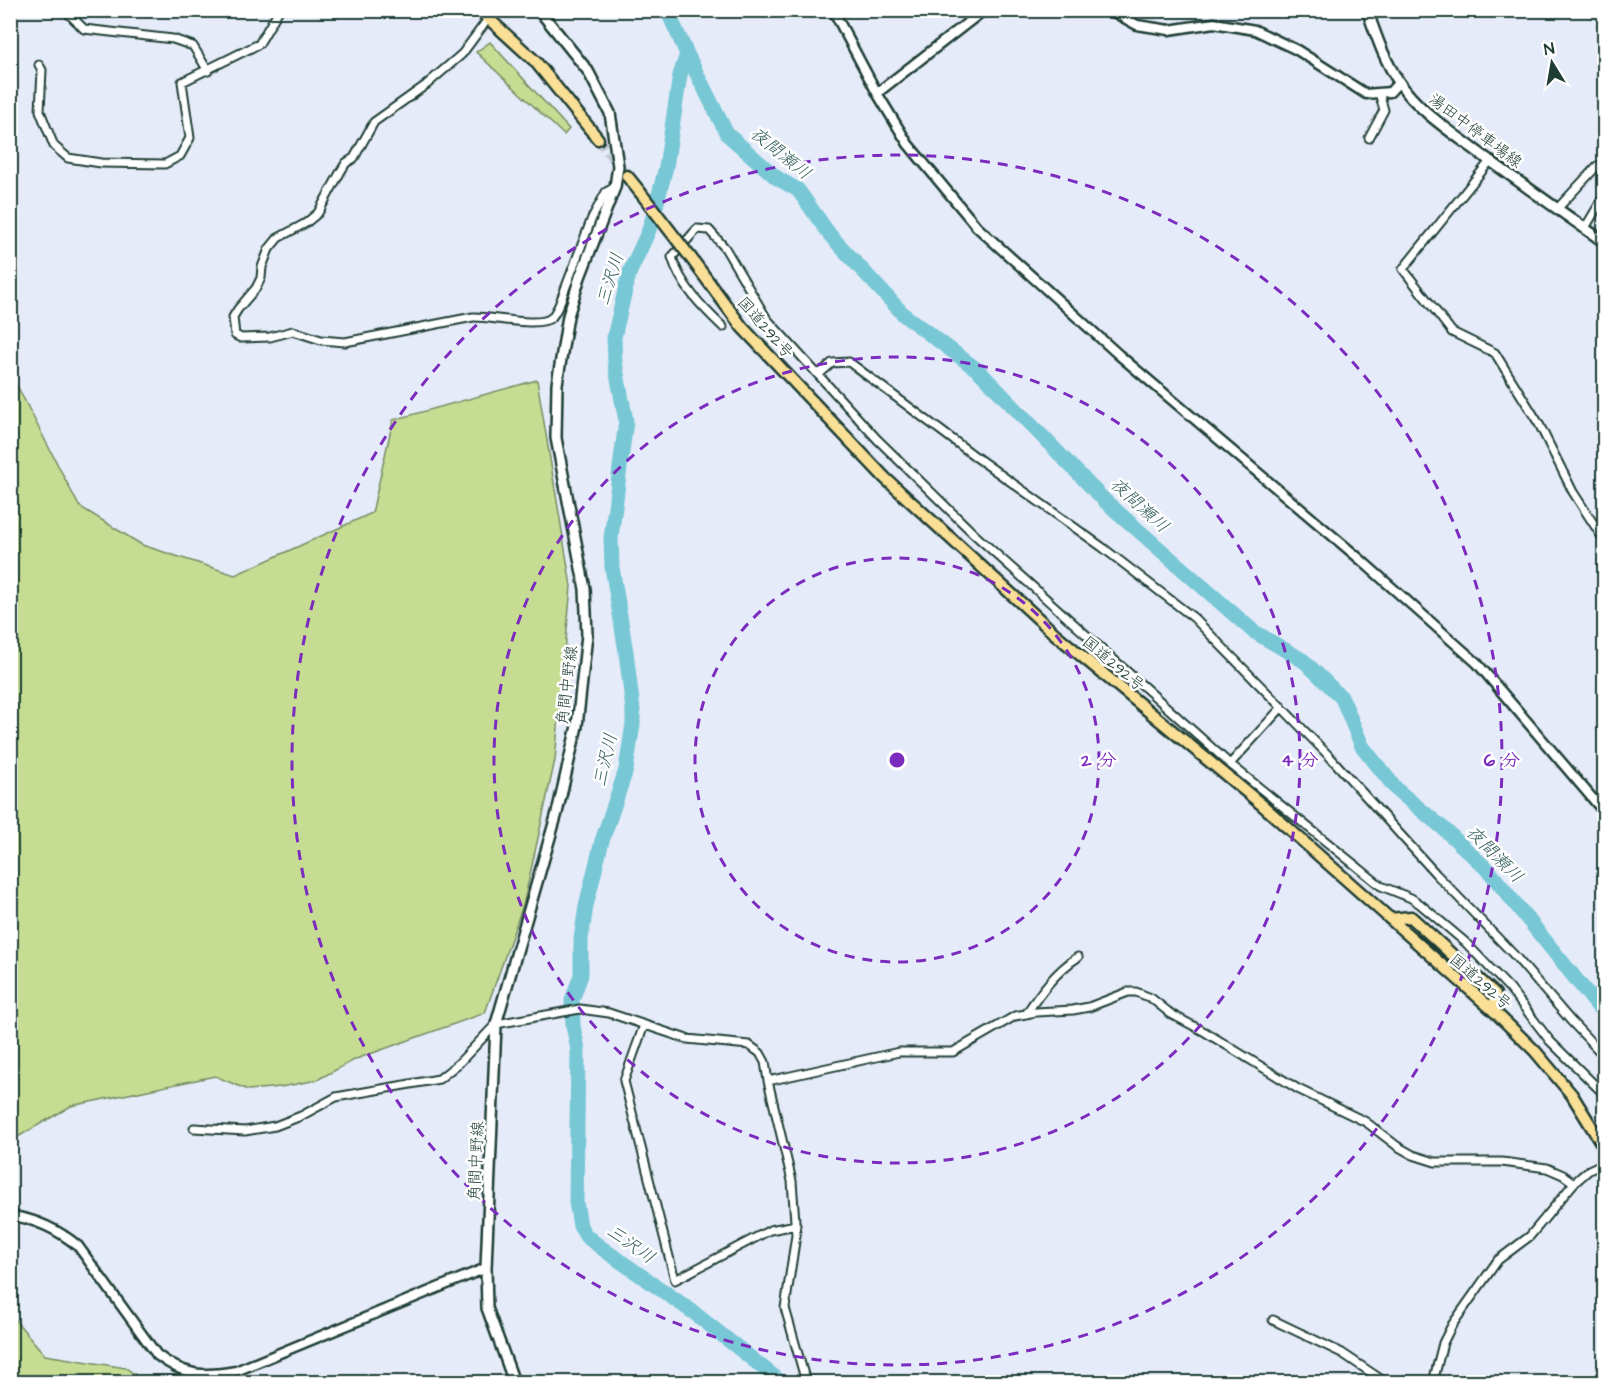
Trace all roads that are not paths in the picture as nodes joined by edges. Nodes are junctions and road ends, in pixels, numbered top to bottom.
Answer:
1 (65, 10) edge
2 (279, 10) edge
3 (479, 10) edge
4 (539, 10) edge
5 (833, 10) edge
6 (984, 10) edge
7 (1110, 10) edge
8 (1367, 10) edge
9 (488, 19) junction
10 (39, 65) dead end
11 (208, 71) junction
12 (1399, 82) junction
13 (877, 93) junction
14 (1379, 93) junction
15 (1369, 138) dead end
16 (598, 139) tunnel mouth
17 (1490, 161) junction
18 (1597, 166) dead end
19 (627, 176) tunnel mouth
20 (615, 187) junction
21 (1605, 196) edge
22 (1557, 209) junction
23 (1585, 228) junction
24 (1605, 242) edge
25 (723, 327) dead end
26 (818, 375) junction
27 (1605, 540) edge
28 (1282, 707) junction
29 (1230, 764) junction
30 (1605, 812) edge
31 (1390, 920) junction
32 (1078, 957) dead end
33 (1495, 1012) junction
34 (1026, 1014) junction
35 (496, 1024) junction
36 (644, 1025) junction
37 (1605, 1056) edge
38 (768, 1081) junction
39 (1605, 1094) edge
40 (194, 1128) dead end
41 (1605, 1147) edge
42 (1605, 1163) edge
43 (1574, 1183) junction
44 (10, 1216) edge
45 (796, 1225) junction
46 (486, 1268) junction
47 (1273, 1320) dead end
48 (514, 1383) edge
49 (806, 1383) edge
50 (1385, 1383) edge
51 (1433, 1383) edge

1 - 11 street
2 - 11 street
3 - 9 highway
4 - 20 main road, 角間中野線
5 - 13 street
6 - 13 street
7 - 14 street
8 - 12 main road, 湯田中停車場線
9 - 16 highway
9 - 20 street
10 - 11 street
12 - 14 street
12 - 17 main road, 湯田中停車場線
13 - 30 street
14 - 15 street
17 - 22 main road, 湯田中停車場線
17 - 27 street
18 - 22 street
19 - 31 highway, 国道292号, bridge
20 - 35 main road, 角間中野線
21 - 23 street
22 - 23 main road, 湯田中停車場線
23 - 24 main road, 湯田中停車場線
25 - 26 street
26 - 28 street
26 - 29 street
28 - 29 street
28 - 37 street
29 - 39 street
31 - 33 highway, 国道292号
31 - 33 highway
32 - 34 street
33 - 41 highway, 国道292号
34 - 38 street
34 - 43 street
35 - 36 street
35 - 40 street
35 - 46 main road, 角間中野線
36 - 38 street
36 - 45 street
38 - 45 street
42 - 43 street
43 - 51 street
44 - 46 street
45 - 49 street
46 - 48 main road, 角間中野線
47 - 50 street

